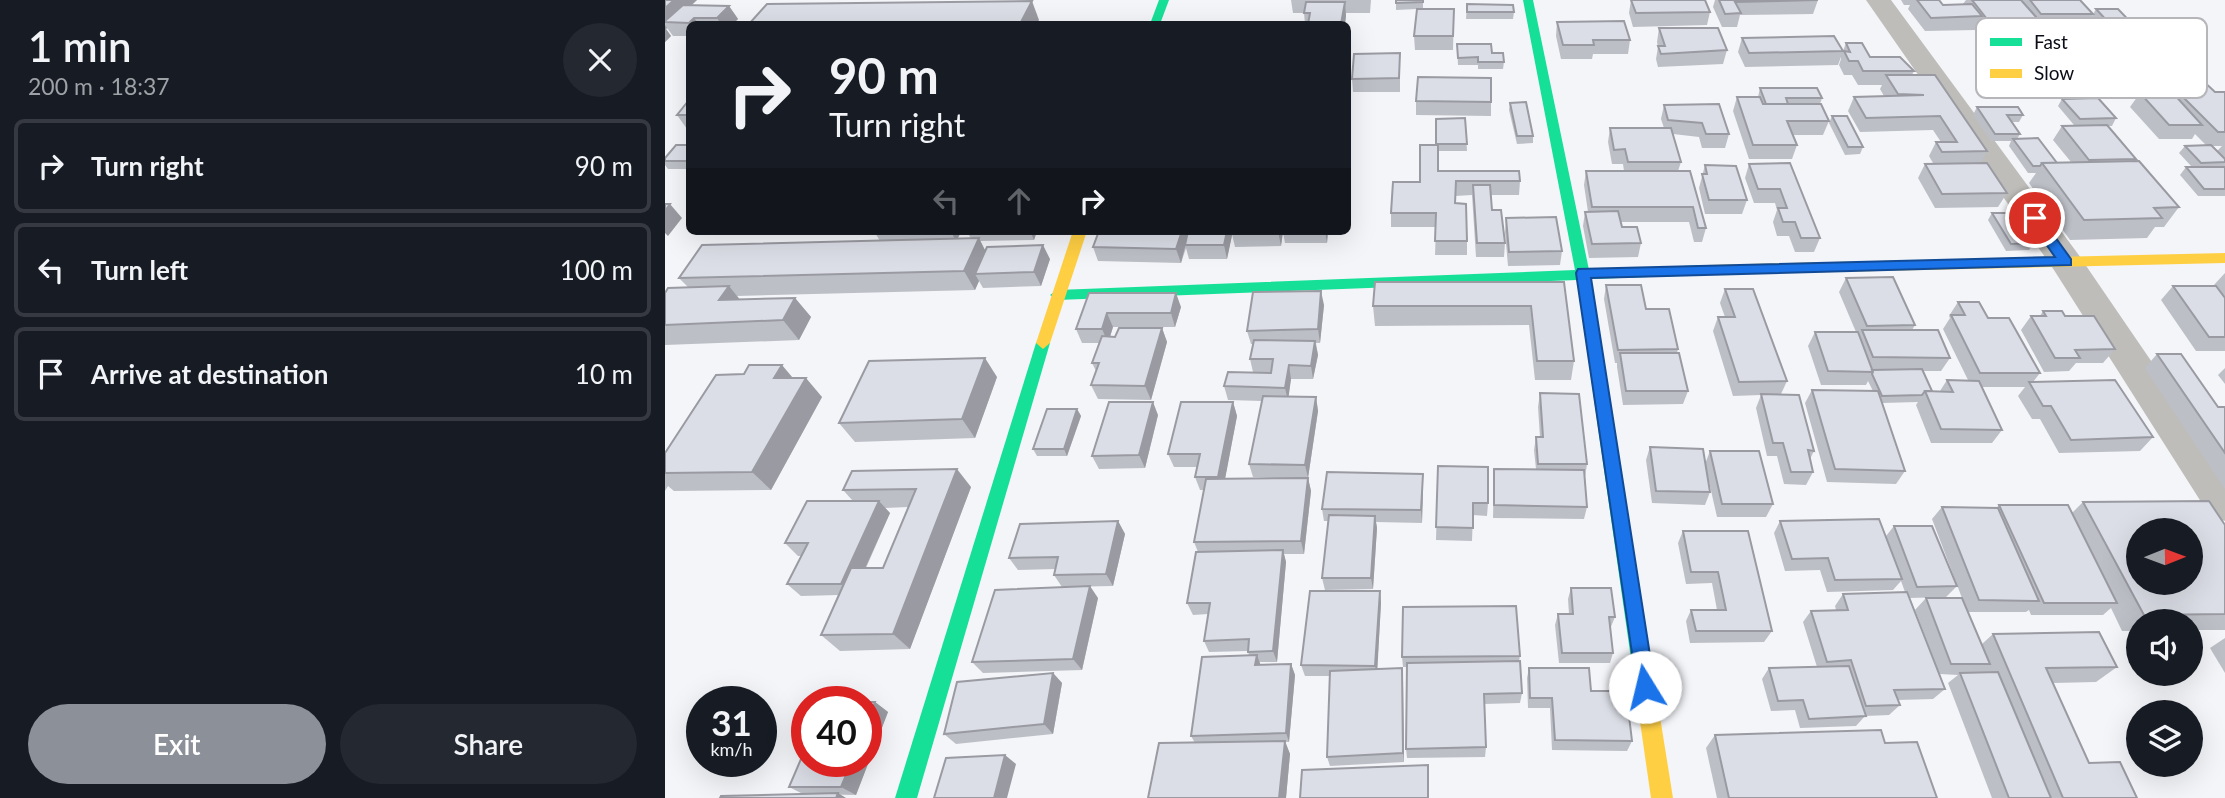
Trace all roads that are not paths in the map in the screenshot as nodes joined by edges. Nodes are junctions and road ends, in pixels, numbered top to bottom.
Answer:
1 (1164, 0) edge
2 (1528, 0) edge
3 (1878, 0) edge
4 (1156, 21) edge
5 (1079, 235) edge
6 (2225, 258) edge
7 (2066, 262) junction
8 (1583, 273) junction
9 (1058, 295) junction
10 (2225, 503) edge
11 (906, 798) edge
12 (1662, 798) edge

1 - 4 street
2 - 8 street
3 - 7 street
5 - 9 street
6 - 7 street
7 - 8 street
7 - 10 street
8 - 9 street
8 - 12 street
9 - 11 street

